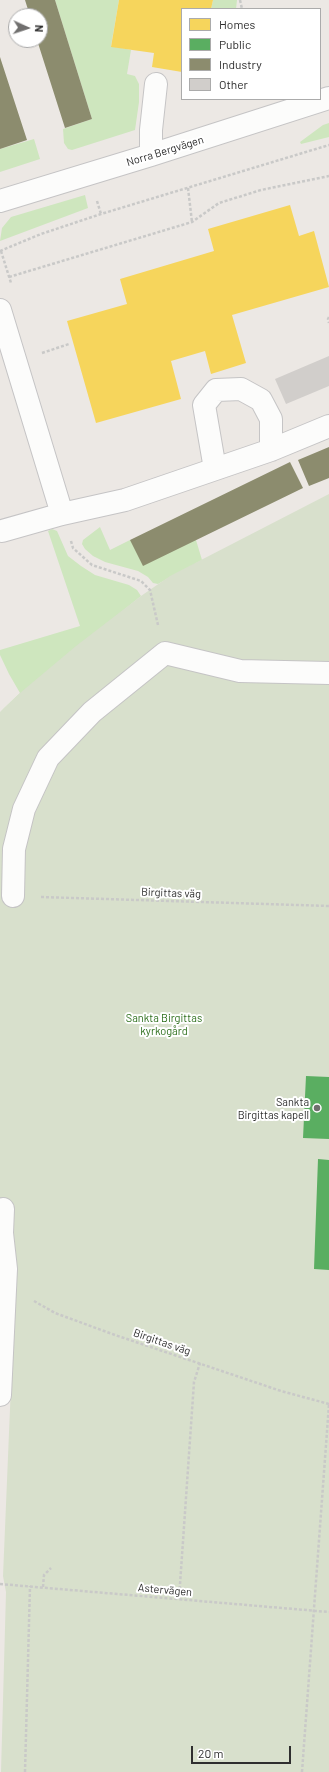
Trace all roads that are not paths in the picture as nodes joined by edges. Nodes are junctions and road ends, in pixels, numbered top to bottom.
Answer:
1 (156, 84) dead end
2 (329, 98) edge
3 (151, 156) junction
4 (0, 201) edge
5 (0, 310) edge
6 (6, 350) edge
7 (329, 426) edge
8 (271, 450) junction
9 (215, 469) junction
10 (62, 514) junction
11 (2, 531) dead end
12 (329, 673) edge
13 (12, 896) road end
14 (3, 1209) dead end
15 (3, 1267) edge
16 (0, 1395) edge

1 - 3 street
2 - 3 street, Norra Bergvägen
3 - 4 street, Norra Bergvägen
5 - 6 street
6 - 10 street
7 - 8 street
8 - 9 street
8 - 9 street
9 - 10 street
10 - 11 street
12 - 13 street
14 - 15 street
15 - 16 street

